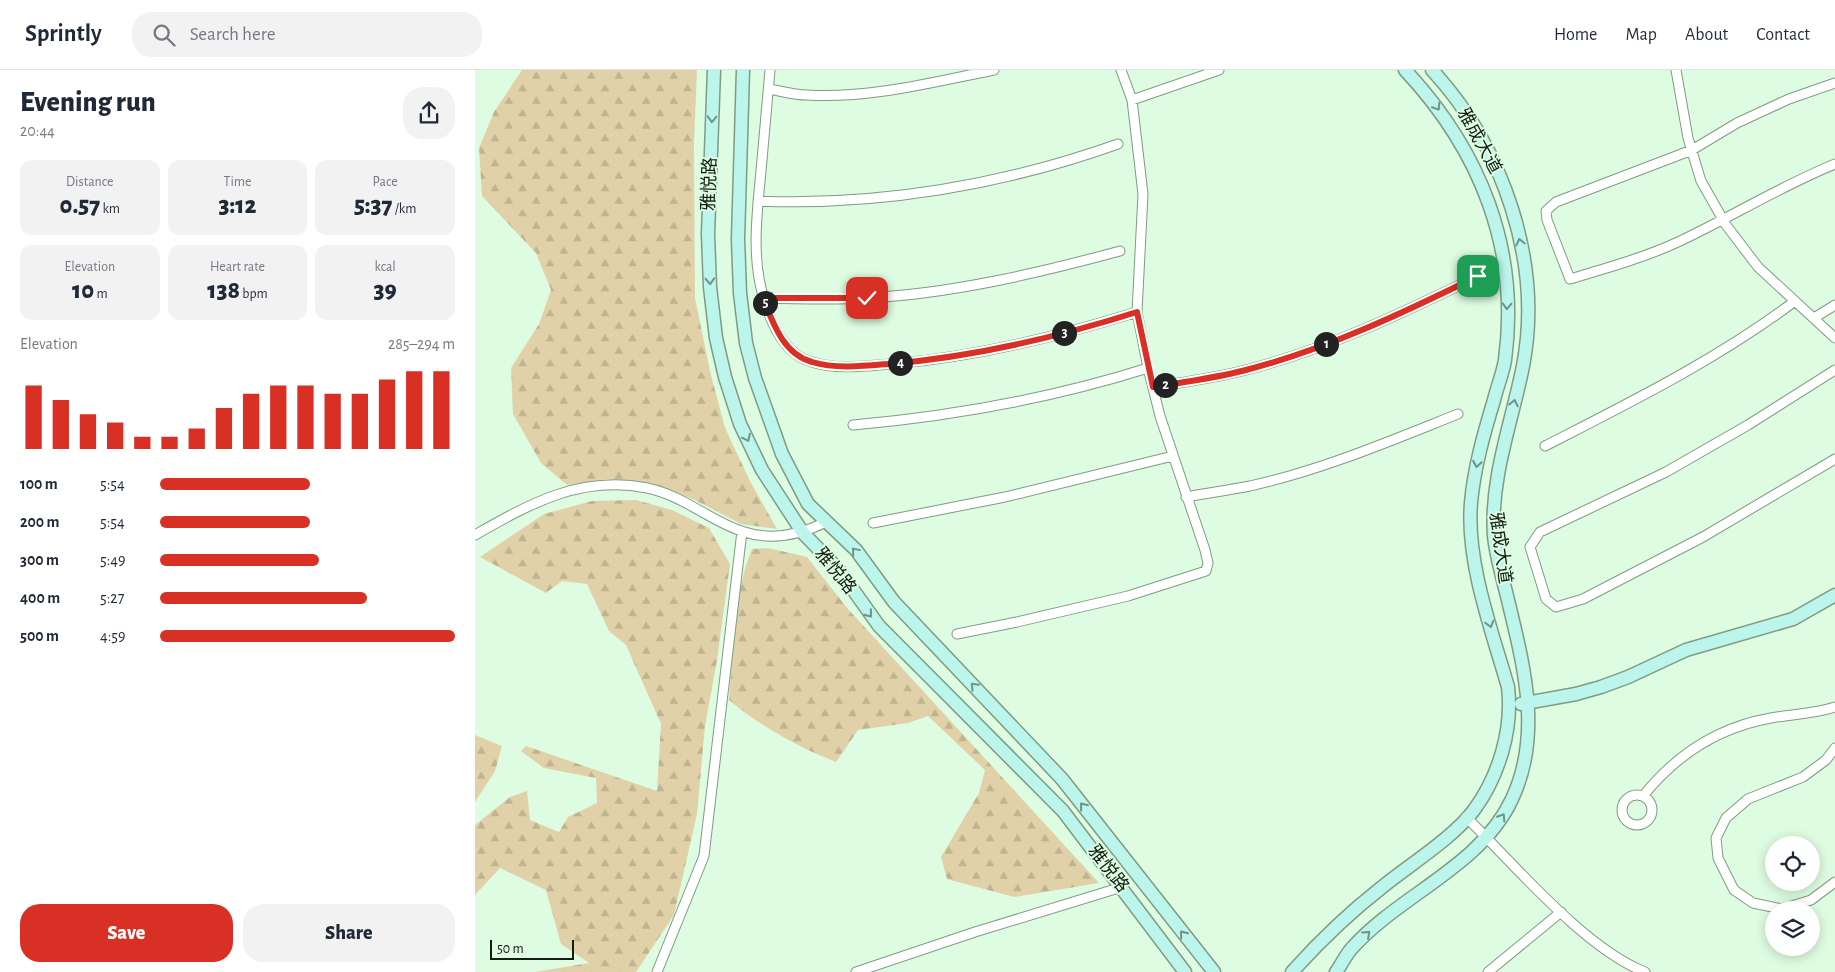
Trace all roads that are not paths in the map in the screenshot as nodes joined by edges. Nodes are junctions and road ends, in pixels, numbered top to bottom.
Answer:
1 (714, 70) edge
2 (743, 70) edge
3 (770, 70) edge
4 (994, 70) edge
5 (1121, 70) edge
6 (1219, 70) edge
7 (1405, 70) edge
8 (1432, 70) edge
9 (1677, 70) edge
10 (1835, 83) edge
11 (769, 89) junction
12 (1132, 100) junction
13 (1118, 144) dead end
14 (1692, 150) junction
15 (1835, 164) edge
16 (758, 201) junction
17 (1722, 218) junction
18 (1120, 251) dead end
19 (1478, 276) dead end
20 (763, 298) junction
21 (1795, 300) junction
22 (1835, 305) edge
23 (1137, 312) junction
24 (1814, 318) junction
25 (1835, 338) edge
26 (1148, 368) junction
27 (1835, 370) edge
28 (1153, 387) junction
29 (1458, 414) dead end
30 (853, 425) dead end
31 (1545, 446) dead end
32 (1173, 456) junction
33 (1835, 459) edge
34 (1186, 497) junction
35 (826, 522) junction
36 (873, 523) dead end
37 (742, 531) junction
38 (803, 533) junction
39 (475, 535) edge
40 (1835, 595) edge
41 (957, 634) dead end
42 (1528, 704) junction
43 (1510, 705) junction
44 (1835, 707) edge
45 (1835, 748) edge
46 (1643, 796) dead end
47 (1466, 817) junction
48 (1486, 837) junction
49 (1835, 882) edge
50 (1122, 887) junction
51 (1561, 912) junction
52 (657, 972) edge
53 (856, 972) edge
54 (1185, 972) edge
55 (1214, 972) edge
56 (1292, 972) edge
57 (1336, 972) edge
58 (1488, 972) edge
59 (1645, 972) edge

1 -> 38 street, 雅悦路
2 - 35 street, 雅悦路
3 - 11 street
4 - 11 street
5 - 12 street
6 - 12 street
7 -> 43 street
42 -> 8 street, 雅成大道
9 - 14 street
10 - 14 street
11 - 16 street
12 - 23 street
13 - 16 street
14 - 17 street
14 - 17 street
15 - 17 street
16 - 20 street
17 - 21 street
18 - 20 street
19 - 28 street
20 - 23 street
21 - 24 street
21 - 31 street
22 - 24 street
23 - 26 street
24 - 25 street
26 - 28 street
26 - 30 street
27 - 33 street
28 - 32 street
29 - 34 street
32 - 34 street
32 - 36 street
34 - 41 street
35 - 38 street
55 -> 35 street, 雅悦路
37 - 38 street
37 - 39 street
37 - 52 street
38 -> 50 street, 雅悦路
40 - 42 street
42 - 43 street
48 -> 42 street, 雅成大道
43 - 47 street
44 - 46 street
45 - 49 street
47 - 48 street
47 - 56 street
48 - 51 street
57 -> 48 street, 雅成大道
50 - 53 street
50 - 54 street, 雅悦路
51 - 58 street
51 - 59 street

